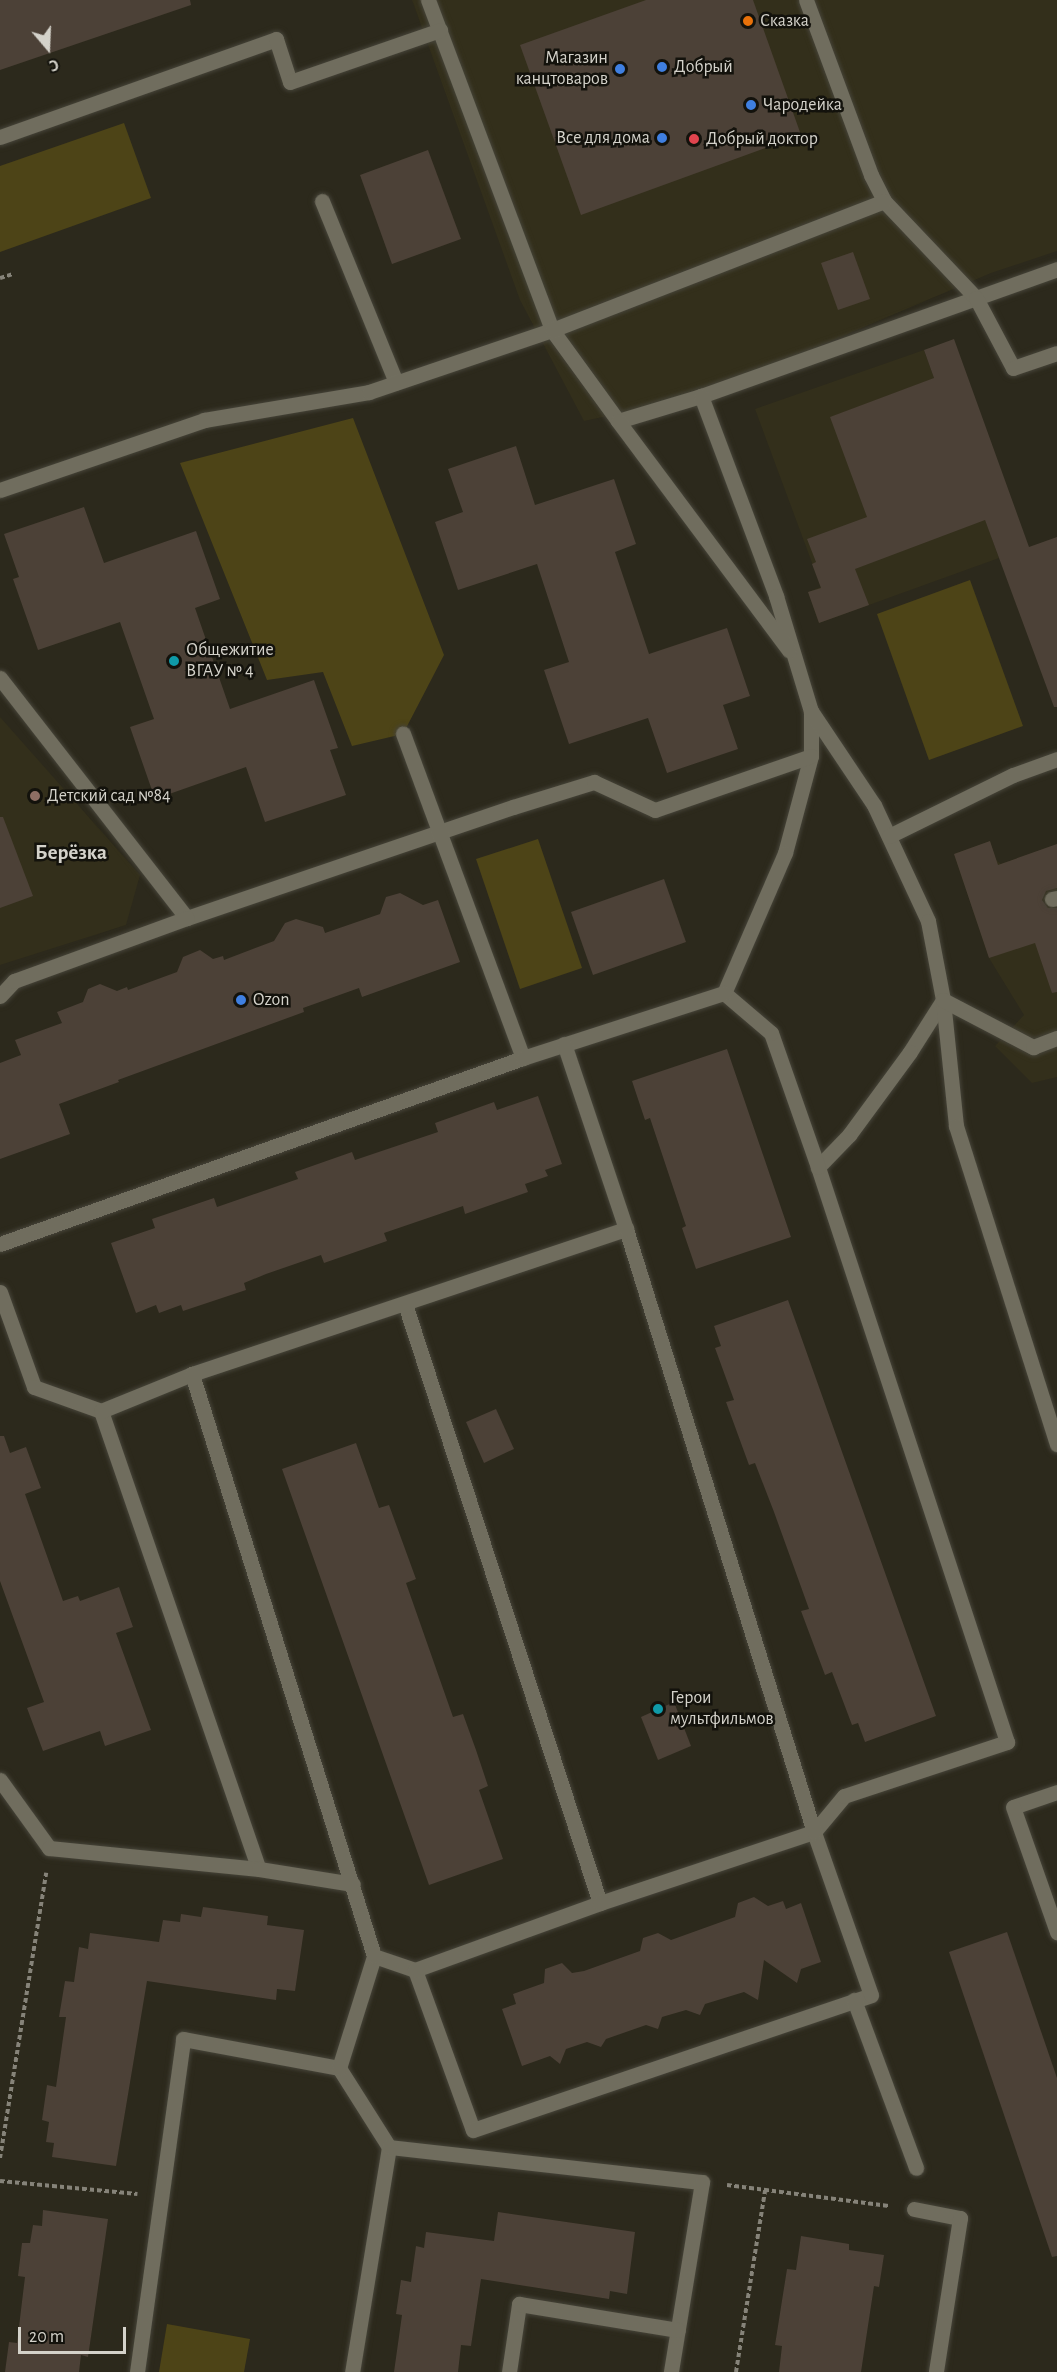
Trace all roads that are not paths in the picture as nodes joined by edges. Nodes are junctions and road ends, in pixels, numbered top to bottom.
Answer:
1 (428, 0) edge
2 (806, 0) edge
3 (440, 30) junction
4 (0, 138) edge
5 (322, 201) dead end
6 (884, 201) junction
7 (1057, 269) edge
8 (976, 298) junction
9 (552, 330) junction
10 (1057, 352) edge
11 (396, 382) junction
12 (701, 396) junction
13 (618, 421) junction
14 (0, 490) edge
15 (796, 659) junction
16 (0, 678) edge
17 (811, 711) junction
18 (403, 734) dead end
19 (811, 756) junction
20 (1057, 759) edge
21 (441, 832) junction
22 (889, 836) junction
23 (187, 918) junction
24 (724, 993) junction
25 (0, 996) edge
26 (943, 1000) junction
27 (1057, 1038) edge
28 (564, 1044) junction
29 (523, 1058) junction
30 (818, 1167) junction
31 (626, 1229) junction
32 (0, 1244) edge
33 (0, 1292) edge
34 (405, 1304) junction
35 (192, 1374) junction
36 (101, 1411) junction
37 (1057, 1444) edge
38 (0, 1780) edge
39 (1057, 1792) edge
40 (814, 1832) junction
41 (259, 1869) junction
42 (353, 1884) junction
43 (600, 1903) junction
44 (1057, 1932) edge
45 (374, 1956) junction
46 (415, 1970) junction
47 (854, 2000) junction
48 (339, 2067) junction
49 (473, 2130) junction
50 (389, 2146) junction
51 (470, 2155) junction
52 (916, 2168) dead end
53 (914, 2209) road end
54 (678, 2330) junction
55 (137, 2372) edge
56 (352, 2372) edge
57 (509, 2372) edge
58 (671, 2372) edge
59 (936, 2372) edge

1 - 3 lane
2 - 6 lane
3 - 4 lane
3 - 9 lane
5 - 11 lane
6 - 8 lane
6 - 9 lane
7 - 8 lane
8 - 10 lane
8 - 12 lane
9 - 11 lane
9 - 13 lane
11 - 14 lane
12 - 13 lane
12 - 15 lane
13 - 15 lane
15 - 17 lane
16 - 23 lane
17 - 19 lane
17 - 22 lane
18 - 21 lane
19 - 21 lane
19 - 24 lane
20 - 22 lane
21 - 23 lane
21 - 29 lane
22 - 26 lane
23 - 25 lane
24 - 28 lane
24 - 30 lane
26 - 27 lane
26 - 30 lane
26 - 37 lane
28 - 29 lane
28 - 31 lane
29 - 32 lane
30 - 40 lane
31 - 34 lane
31 - 40 lane
33 - 36 lane
34 - 35 lane
34 - 43 lane
35 - 36 lane
35 - 42 lane
36 - 41 lane
38 - 41 lane
39 - 44 lane
40 - 43 lane
40 - 47 lane
41 - 42 lane
42 - 45 lane
43 - 46 lane
45 - 46 lane
45 - 48 lane
46 - 49 lane
47 - 49 lane
47 - 52 lane
48 - 50 lane
48 - 55 lane
49 - 51 lane
50 - 51 lane
50 - 56 lane
51 - 54 lane
53 - 59 lane
54 - 57 lane
54 - 58 lane

